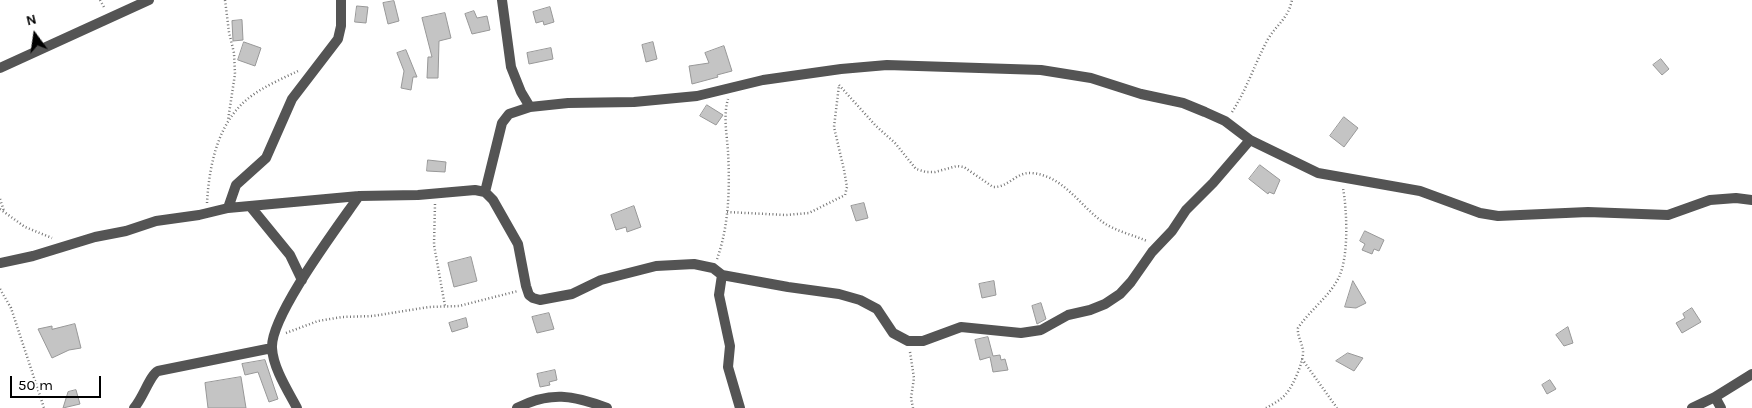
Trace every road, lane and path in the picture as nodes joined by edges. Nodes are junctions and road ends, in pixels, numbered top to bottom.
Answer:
1 (149, 0) edge
2 (225, 0) edge
3 (341, 0) edge
4 (502, 0) edge
5 (1292, 0) edge
6 (0, 68) edge
7 (840, 69) junction
8 (301, 70) dead end
9 (839, 85) junction
10 (731, 88) junction
11 (530, 107) junction
12 (1225, 121) junction
13 (228, 124) junction
14 (1250, 140) junction
15 (1341, 177) junction
16 (485, 192) junction
17 (436, 194) junction
18 (359, 196) junction
19 (0, 199) edge
20 (1752, 200) edge
21 (250, 206) junction
22 (228, 208) junction
23 (0, 209) edge
24 (727, 212) junction
25 (4, 213) junction
26 (206, 213) junction
27 (52, 238) dead end
28 (1157, 246) junction
29 (0, 263) edge
30 (713, 268) junction
31 (722, 275) junction
32 (302, 280) junction
33 (0, 288) edge
34 (526, 288) junction
35 (445, 306) junction
36 (908, 341) junction
37 (272, 344) junction
38 (1302, 359) junction
39 (1752, 374) edge
40 (1715, 397) junction
41 (44, 408) edge
42 (134, 408) edge
43 (297, 408) edge
44 (517, 408) edge
45 (607, 408) edge
46 (740, 408) edge
47 (913, 408) edge
48 (1266, 408) edge
49 (1337, 408) edge
50 (1692, 408) edge
51 (1721, 408) edge

1 - 6 street
2 - 13 path
3 - 22 street
4 - 11 street
5 - 12 path
7 - 9 path
7 - 10 street
7 - 12 street
8 - 13 path
9 - 24 path
9 - 28 path
10 - 11 street
10 - 24 path
11 - 16 street
12 - 14 street
13 - 26 path
14 - 15 street
14 - 28 street
15 - 20 street
15 - 38 path
16 - 17 street
16 - 34 street
17 - 18 street
17 - 35 path
18 - 21 street
18 - 32 street
19 - 25 path
21 - 22 street
21 - 32 street
22 - 26 street
23 - 25 path
24 - 30 path
25 - 27 path
26 - 29 street
28 - 36 street
30 - 31 street
30 - 34 street
31 - 36 street
31 - 46 street
32 - 37 street
33 - 41 path
34 - 35 path
35 - 37 path
36 - 47 path
37 - 42 street
37 - 43 street
38 - 48 path
38 - 49 path
39 - 40 street
40 - 50 street
40 - 51 street
44 - 45 street

